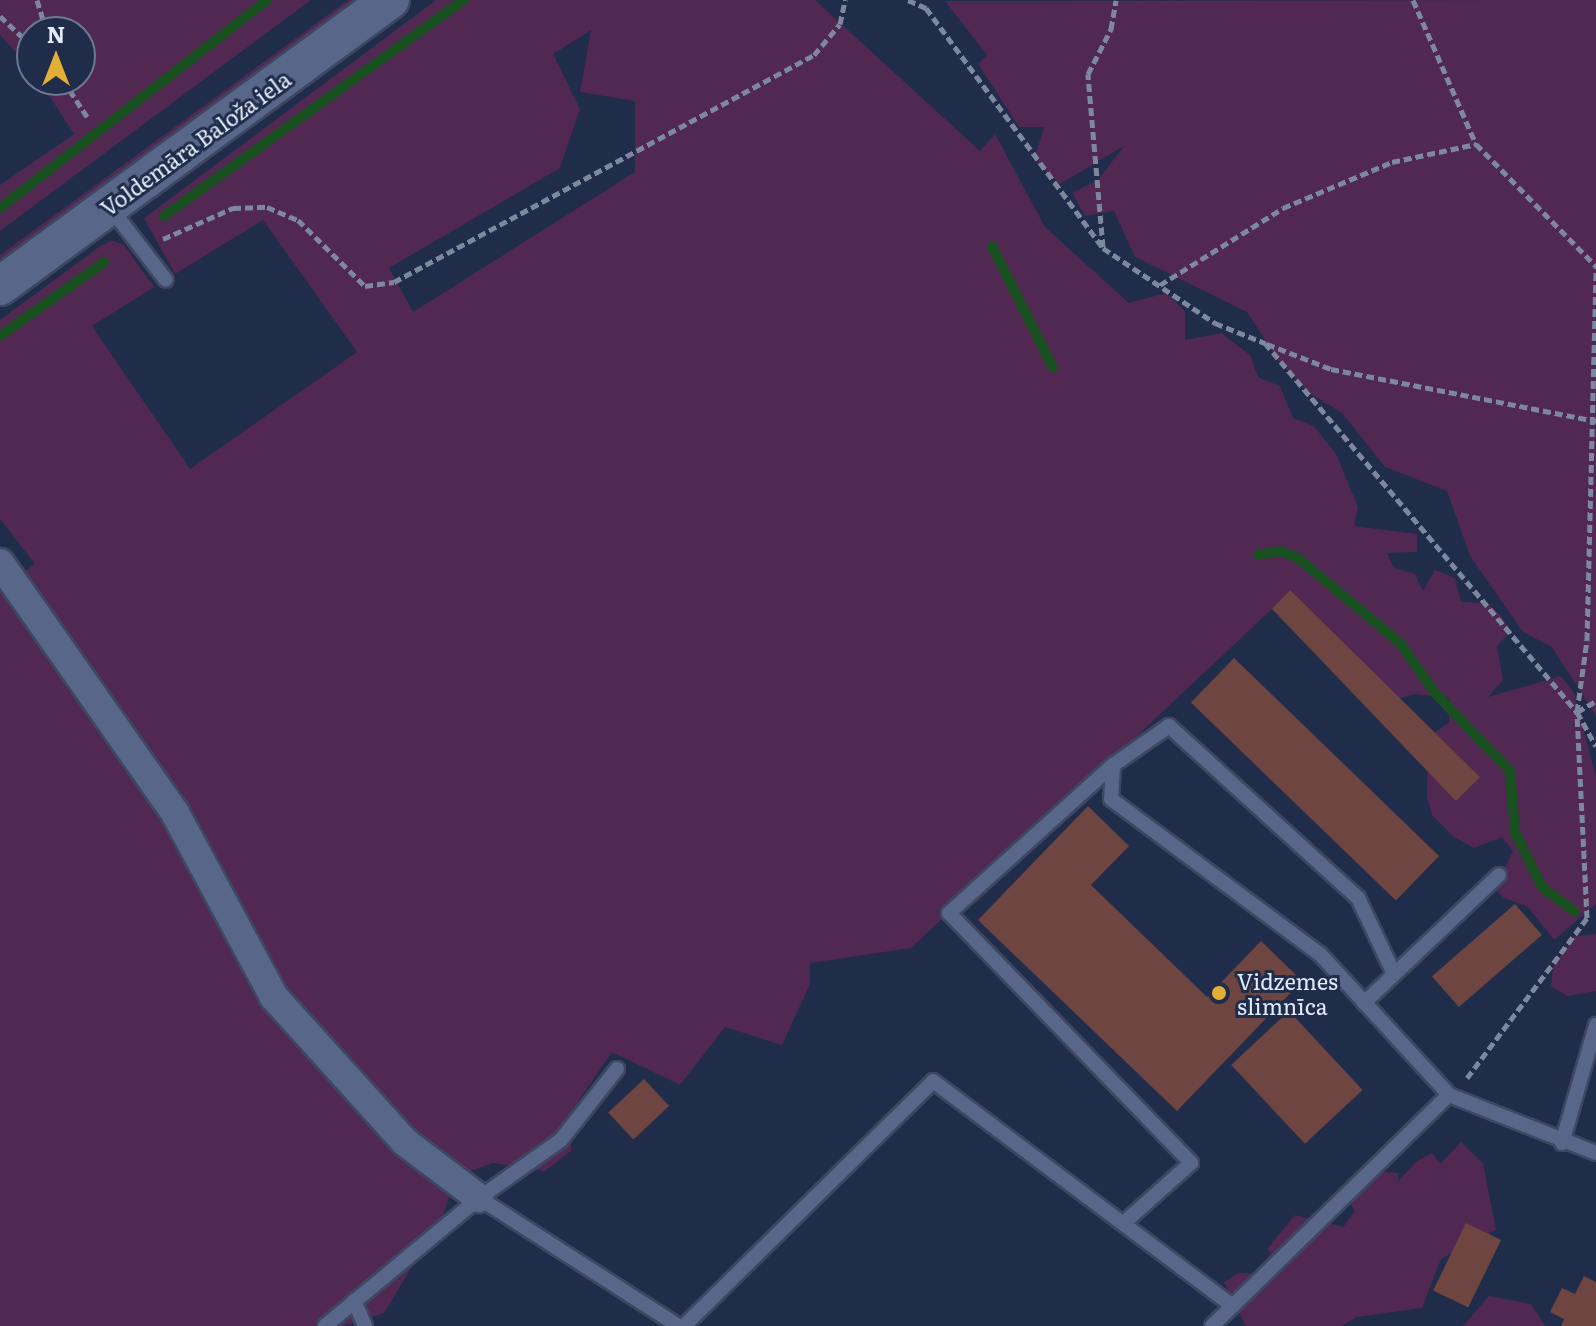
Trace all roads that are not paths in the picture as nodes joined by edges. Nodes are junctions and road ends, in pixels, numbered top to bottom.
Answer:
1 (390, 0) edge
2 (109, 206) junction
3 (166, 280) dead end
4 (0, 286) edge
5 (0, 563) edge
6 (1113, 765) junction
7 (1499, 875) dead end
8 (1394, 974) junction
9 (1364, 1003) junction
10 (1596, 1025) edge
11 (617, 1069) dead end
12 (1449, 1095) junction
13 (1562, 1143) junction
14 (1596, 1153) edge
15 (479, 1198) junction
16 (1127, 1220) junction
17 (354, 1301) junction
18 (1233, 1306) junction
19 (325, 1326) edge
20 (365, 1326) edge
21 (678, 1326) edge
22 (684, 1326) edge
23 (1212, 1326) edge

1 - 2 main road, Voldemāra Baloža iela
2 - 3 lane
2 - 4 main road, Voldemāra Baloža iela
5 - 15 street
6 - 8 lane
6 - 9 lane
6 - 16 lane
7 - 8 lane
8 - 9 lane
9 - 12 lane
10 - 13 lane
11 - 15 lane
12 - 13 lane
12 - 18 lane
13 - 14 lane
15 - 17 lane
15 - 21 lane
16 - 18 lane
16 - 22 lane
17 - 19 lane
17 - 20 lane
18 - 23 lane

